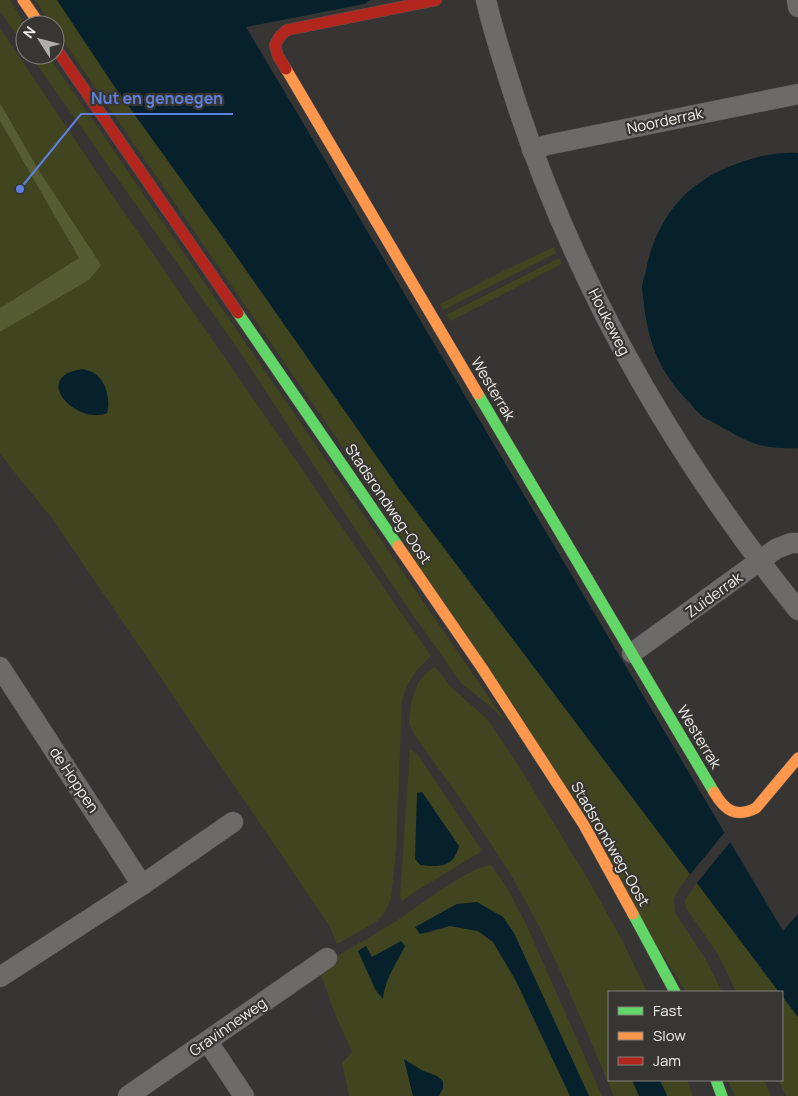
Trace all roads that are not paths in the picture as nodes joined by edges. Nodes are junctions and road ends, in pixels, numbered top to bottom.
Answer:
1 (23, 0) edge
2 (436, 0) edge
3 (486, 0) edge
4 (796, 0) edge
5 (798, 7) edge
6 (33, 15) edge
7 (65, 61) edge
8 (798, 94) edge
9 (532, 150) junction
10 (798, 543) edge
11 (759, 562) junction
12 (798, 610) edge
13 (632, 653) junction
14 (2, 674) edge
15 (798, 758) edge
16 (233, 822) dead end
17 (142, 885) junction
18 (326, 958) dead end
19 (0, 977) edge
20 (673, 991) edge
21 (208, 1042) junction
22 (716, 1081) edge
23 (128, 1096) edge
24 (244, 1096) edge
25 (722, 1096) edge

1 - 6 main road
2 - 13 main road, Westerrak
3 - 9 street, Houkeweg
4 - 5 street
7 - 20 main road, Stadsrondweg-Oost
8 - 9 street, Noorderrak
9 - 11 street, Houkeweg
10 - 11 street, Zuiderrak
11 - 12 street, Houkeweg
11 - 13 street, Zuiderrak
13 - 15 main road, Westerrak
14 - 17 street, de Hoppen
16 - 17 street
17 - 19 street
18 - 21 street, Gravinneweg
21 - 23 street, Gravinneweg
21 - 24 street
22 - 25 main road

